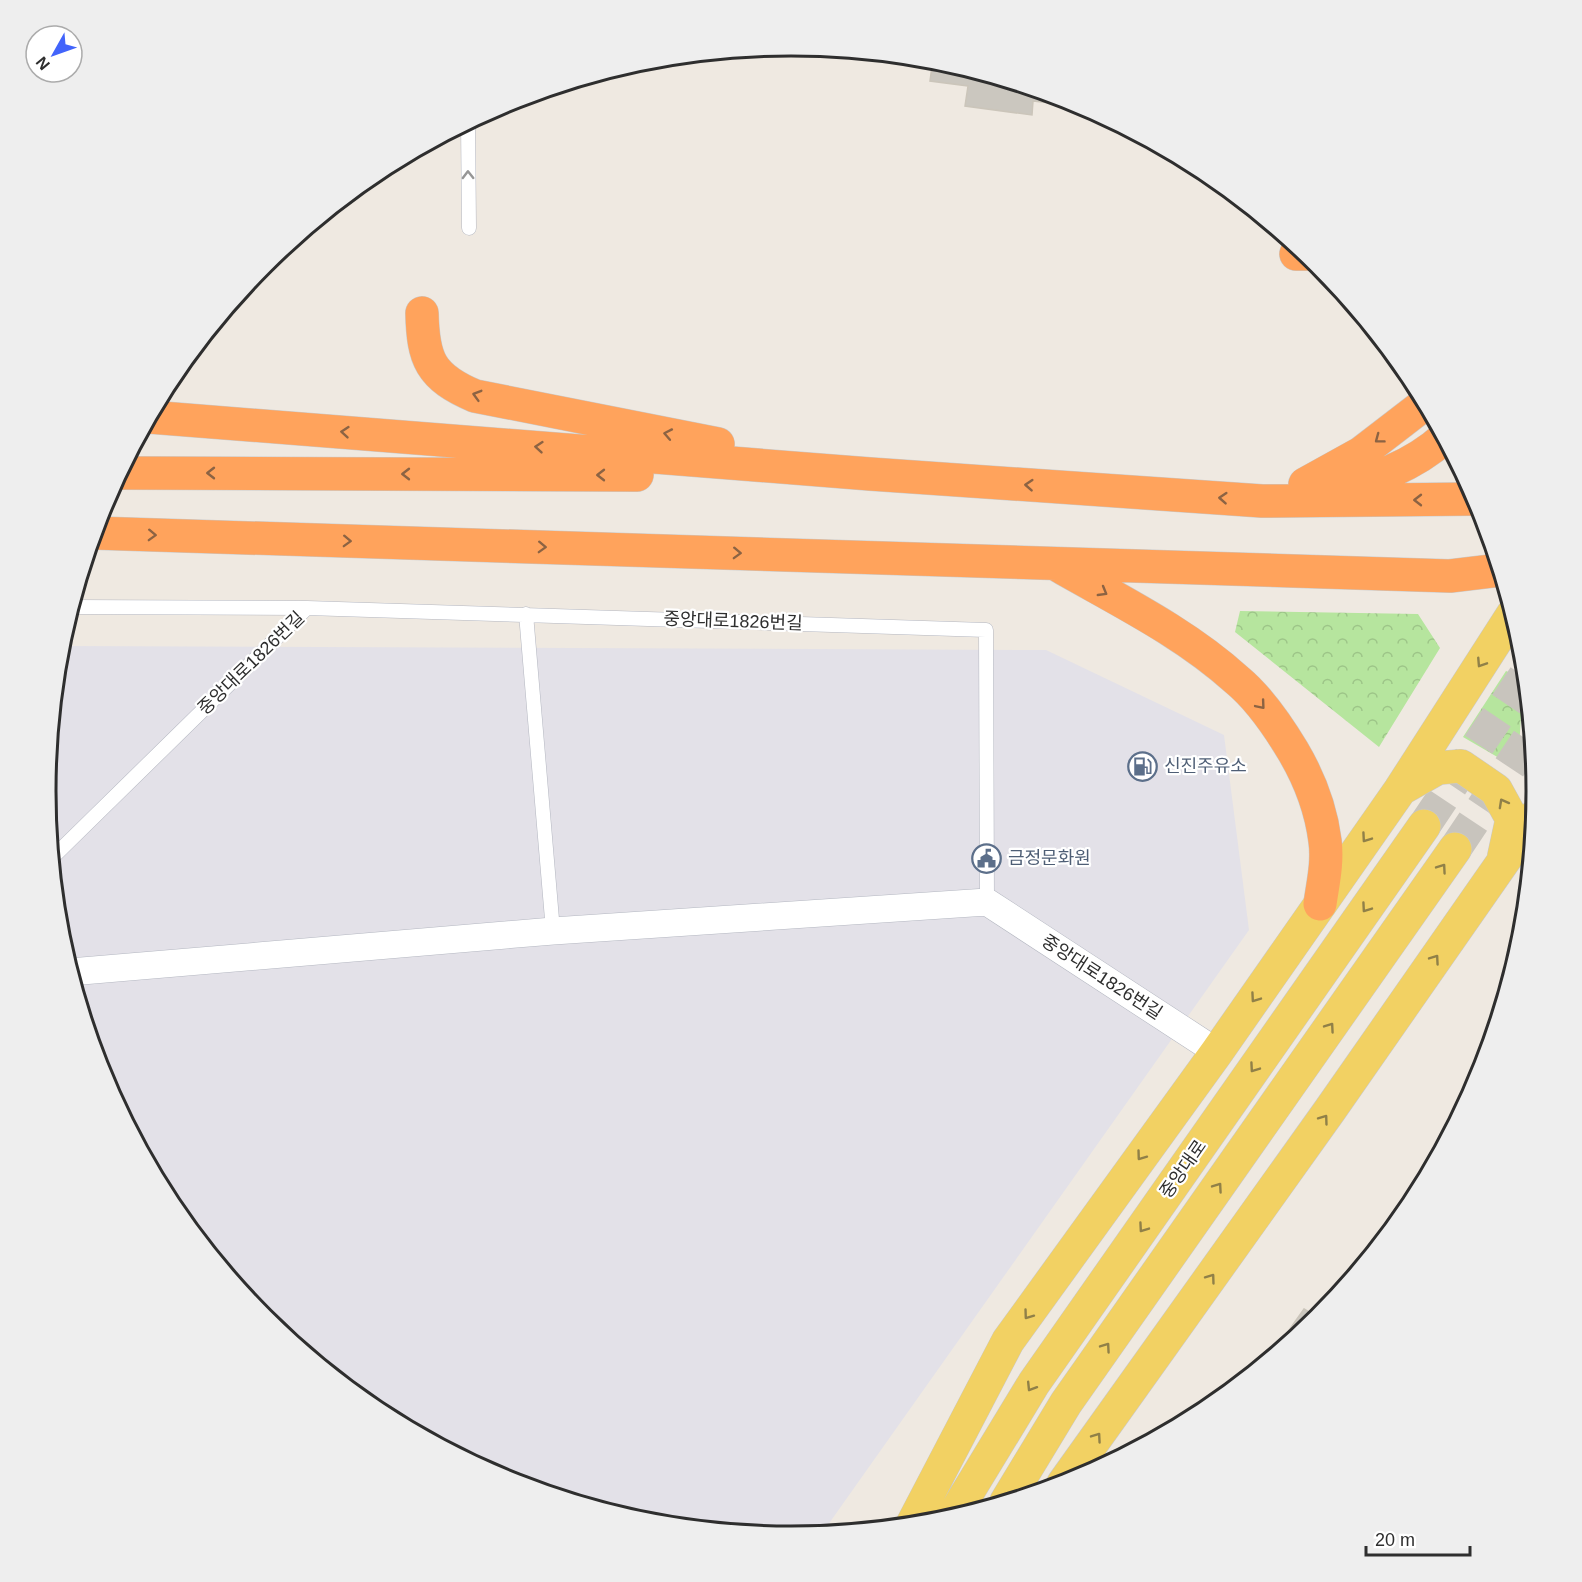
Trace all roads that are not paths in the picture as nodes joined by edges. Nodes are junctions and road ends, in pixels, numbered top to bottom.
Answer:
1 (468, 130) edge
2 (469, 228) dead end
3 (422, 313) dead end
4 (1419, 408) edge
5 (157, 418) edge
6 (1438, 442) edge
7 (128, 473) edge
8 (870, 474) junction
9 (1262, 501) junction
10 (1468, 503) edge
11 (103, 533) edge
12 (1053, 562) junction
13 (1492, 571) edge
14 (80, 607) edge
15 (307, 608) junction
16 (526, 614) junction
17 (1506, 624) edge
18 (1400, 789) junction
19 (1424, 826) tunnel mouth
20 (1525, 828) edge
21 (1455, 849) tunnel mouth
22 (58, 852) edge
23 (1504, 858) junction
24 (987, 902) junction
25 (1320, 904) junction
26 (553, 931) junction
27 (79, 971) edge
28 (1217, 1052) junction
29 (1072, 1471) edge
30 (1012, 1491) edge
31 (958, 1506) edge
32 (917, 1515) edge

2 -> 1 lane
8 -> 3 highway
4 -> 9 highway
8 -> 5 highway
6 - 9 highway
8 -> 7 highway
9 -> 8 highway
10 -> 9 highway
11 -> 12 highway
12 - 13 highway
12 -> 25 highway
14 - 15 lane, 중앙대로1826번길
15 - 16 lane
15 - 22 lane, 중앙대로1826번길
16 - 24 lane, 중앙대로1826번길
16 - 26 lane
17 -> 18 main road
23 -> 18 main road
18 -> 25 main road
19 -> 31 main road, 중앙대로
20 - 23 main road
30 -> 21 main road
29 -> 23 main road
24 - 26 street
24 - 28 street, 중앙대로1826번길
25 -> 28 main road
26 - 27 street
28 -> 32 main road

